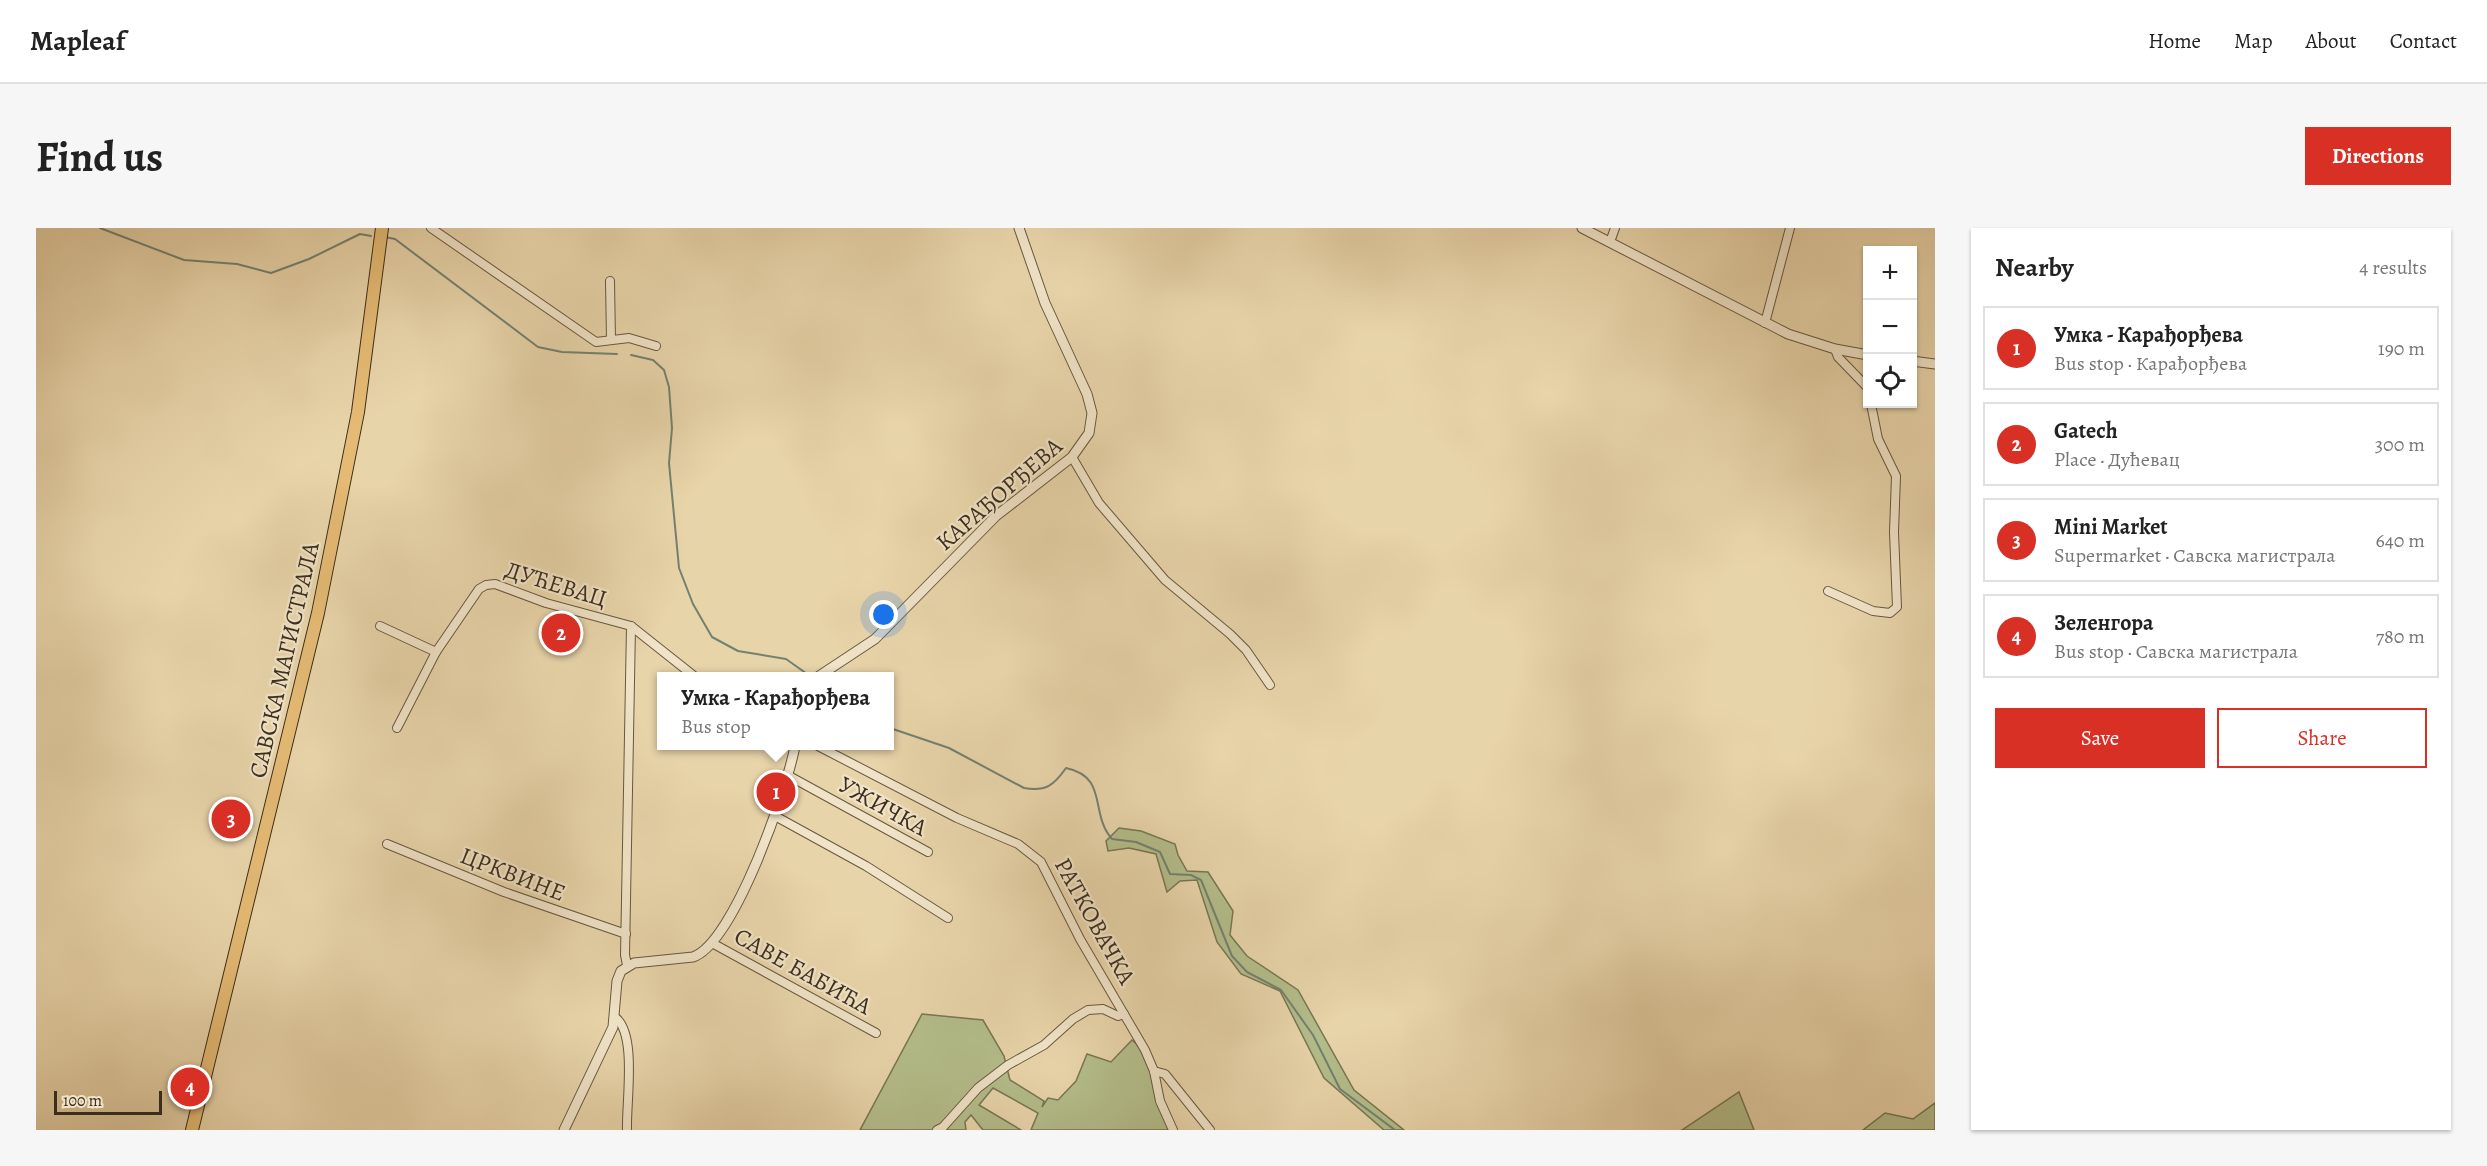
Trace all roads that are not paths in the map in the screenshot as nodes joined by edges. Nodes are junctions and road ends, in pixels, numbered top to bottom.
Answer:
1 (382, 228) edge
2 (431, 228) edge
3 (1019, 228) edge
4 (1582, 228) edge
5 (1615, 228) edge
6 (1790, 228) edge
7 (1610, 242) junction
8 (610, 281) dead end
9 (1765, 323) junction
10 (612, 340) junction
11 (656, 346) dead end
12 (1835, 349) junction
13 (1863, 354) edge
14 (1917, 362) edge
15 (1935, 364) edge
16 (1863, 383) edge
17 (1872, 408) edge
18 (1072, 457) junction
19 (1828, 591) dead end
20 (380, 626) dead end
21 (631, 626) junction
22 (436, 652) junction
23 (689, 672) edge
24 (826, 672) edge
25 (1270, 685) dead end
26 (397, 728) dead end
27 (794, 750) edge
28 (826, 750) edge
29 (789, 776) junction
30 (775, 816) junction
31 (387, 844) dead end
32 (928, 852) dead end
33 (948, 918) dead end
34 (626, 934) junction
35 (712, 943) junction
36 (627, 965) junction
37 (1124, 1014) junction
38 (616, 1018) junction
39 (876, 1033) dead end
40 (1154, 1071) junction
41 (192, 1130) edge
42 (564, 1130) edge
43 (627, 1130) edge
44 (937, 1130) edge
45 (1173, 1130) edge
46 (1210, 1130) edge

1 - 41 main road, САВСКА МАГИСТРАЛА
2 - 10 street
3 - 18 street, КАРАЂОРЂЕВА
4 - 7 street
5 - 7 street
6 - 9 street
7 - 9 street
8 - 10 street
9 - 12 street
10 - 11 street
12 - 13 street
12 - 16 street
14 - 15 street
17 - 19 street
18 - 24 street, КАРАЂОРЂЕВА
18 - 25 street
20 - 22 street
21 - 22 street, ДУЋЕВАЦ
21 - 23 street, ДУЋЕВАЦ
21 - 34 street
22 - 26 street, ДУЋЕВАЦ
27 - 29 street
28 - 37 street, РАТКОВАЧКА
29 - 30 street
29 - 32 street, УЖИЧКА
30 - 33 street
30 - 35 street
31 - 34 street, ЦРКВИНЕ
34 - 36 street
35 - 36 street
35 - 39 street, САВЕ БАБИЋА
36 - 38 street
37 - 40 street, РАТКОВАЧКА
37 - 44 street
38 - 42 street
38 - 43 street
40 - 45 street, РАТКОВАЧКА
40 - 46 street

